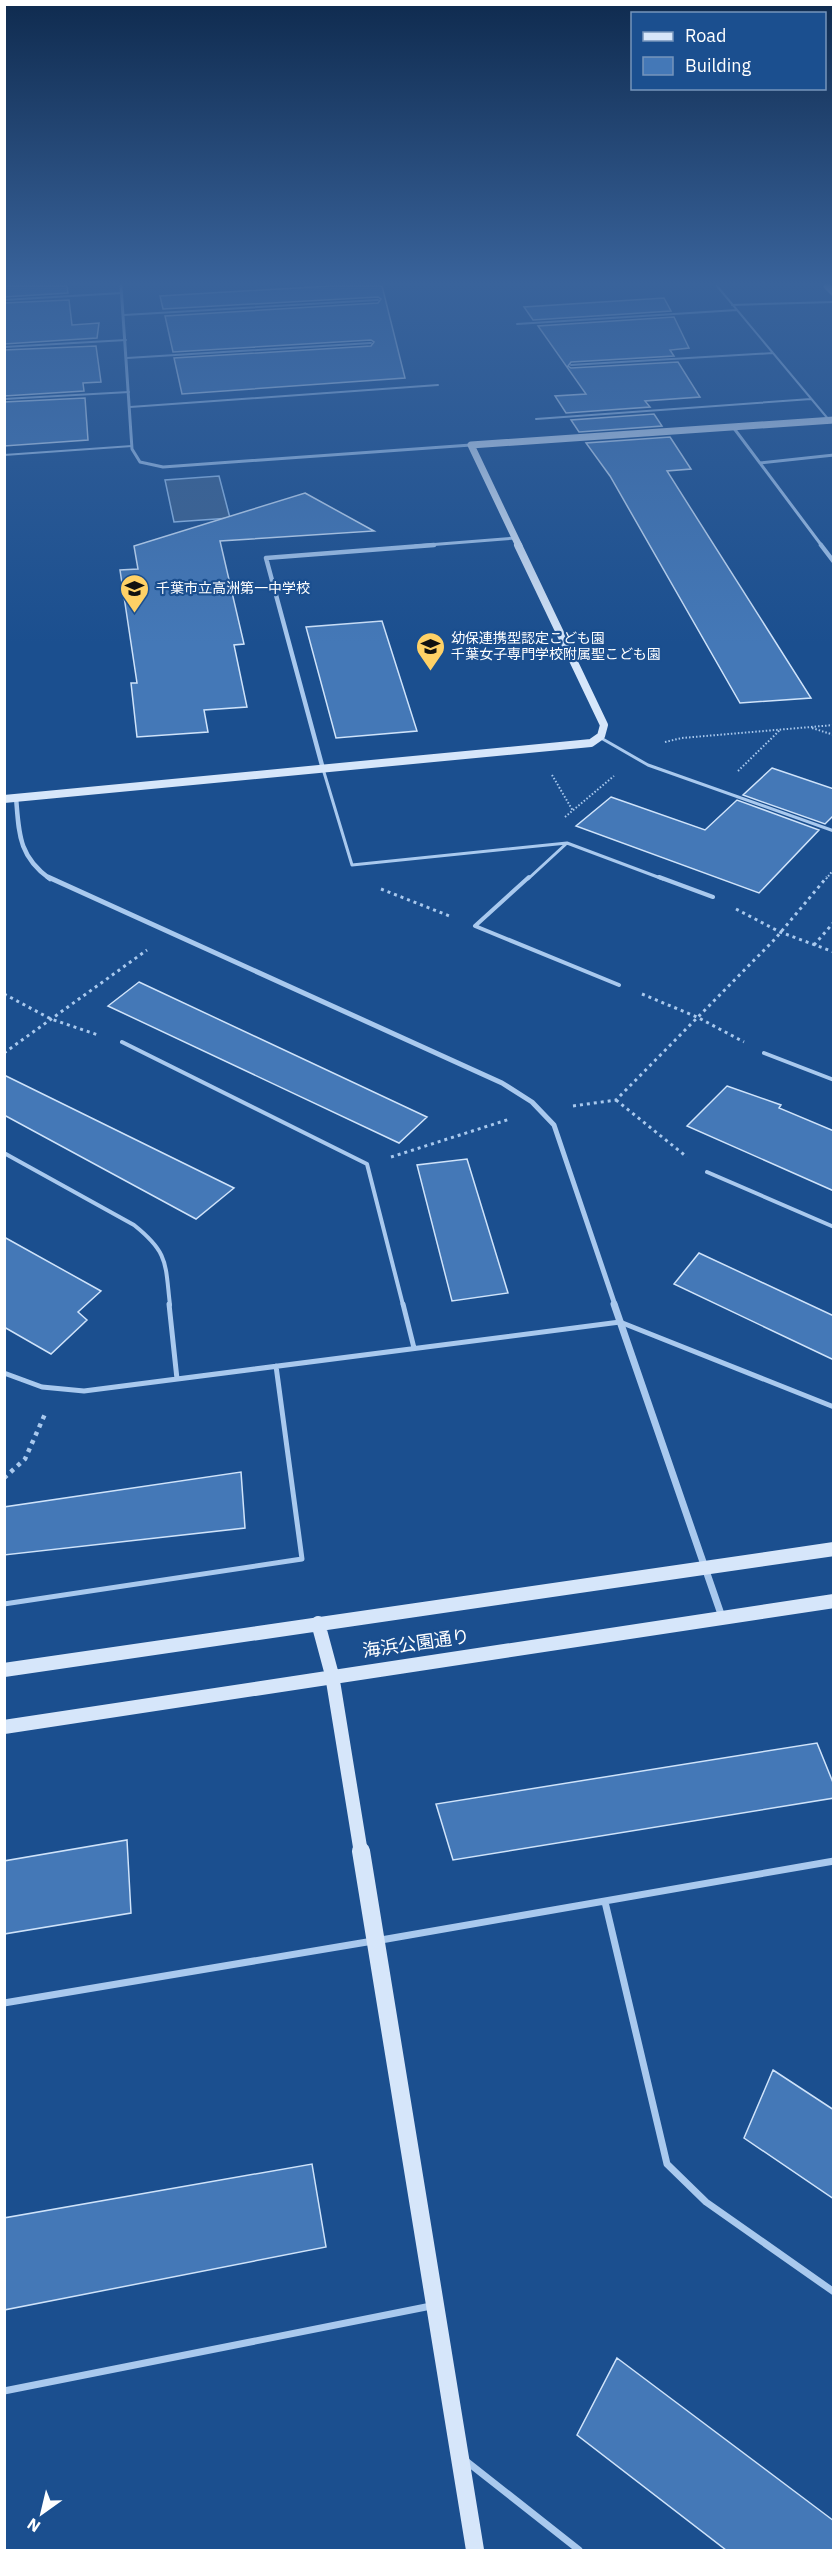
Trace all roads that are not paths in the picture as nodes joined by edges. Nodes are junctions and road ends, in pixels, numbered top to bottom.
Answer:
1 (155, 405) edge
2 (725, 405) edge
3 (817, 405) edge
4 (130, 407) joint
5 (536, 419) dead end
6 (831, 420) edge
7 (734, 427) junction
8 (471, 445) junction
9 (132, 446) junction
10 (4, 455) edge
11 (834, 455) edge
12 (760, 463) junction
13 (515, 538) junction
14 (834, 562) edge
15 (601, 738) junction
16 (323, 769) junction
17 (16, 797) junction
18 (4, 798) edge
19 (834, 831) edge
20 (567, 843) junction
21 (713, 897) road end
22 (619, 985) road end
23 (122, 1042) road end
24 (764, 1053) road end
25 (834, 1080) edge
26 (4, 1154) edge
27 (707, 1172) road end
28 (834, 1227) edge
29 (620, 1322) junction
30 (414, 1348) junction
31 (276, 1366) junction
32 (4, 1373) edge
33 (177, 1379) junction
34 (834, 1407) edge
35 (834, 1549) edge
36 (703, 1568) junction
37 (834, 1601) edge
38 (4, 1604) edge
39 (722, 1617) junction
40 (318, 1623) junction
41 (4, 1670) edge
42 (332, 1675) junction
43 (4, 1726) edge
44 (834, 1862) edge
45 (605, 1902) junction
46 (375, 1941) junction
47 (4, 2003) edge
48 (834, 2292) edge
49 (436, 2305) junction
50 (4, 2391) edge
51 (461, 2456) junction
52 (475, 2550) edge
53 (579, 2550) edge

1 - 4 lane
2 - 5 lane
3 - 6 lane
4 - 9 street
6 - 7 street
7 - 8 street
7 - 12 street
8 - 9 street
8 - 13 street
9 - 10 lane
11 - 12 street
12 - 14 street
13 - 15 street
13 - 16 street
15 - 16 street
15 - 19 lane
16 - 17 street
16 - 20 lane
17 - 18 street
17 - 29 street
20 - 21 lane
20 - 22 lane
23 - 30 lane
24 - 25 lane
26 - 33 lane
27 - 28 lane
29 - 30 lane
29 - 34 lane
29 - 36 street
30 - 31 lane
31 - 33 lane
31 - 38 lane
32 - 33 lane
35 - 36 street
36 - 39 street
36 - 40 street
37 - 39 street, 海浜公園通り
39 - 42 street, 海浜公園通り
40 - 41 street
40 - 42 street
42 - 43 street, 海浜公園通り
42 - 46 street
44 - 45 lane
45 - 46 lane
45 - 48 lane
46 - 47 lane
46 - 49 street
49 - 50 lane
49 - 51 street
51 - 52 street
51 - 53 lane

